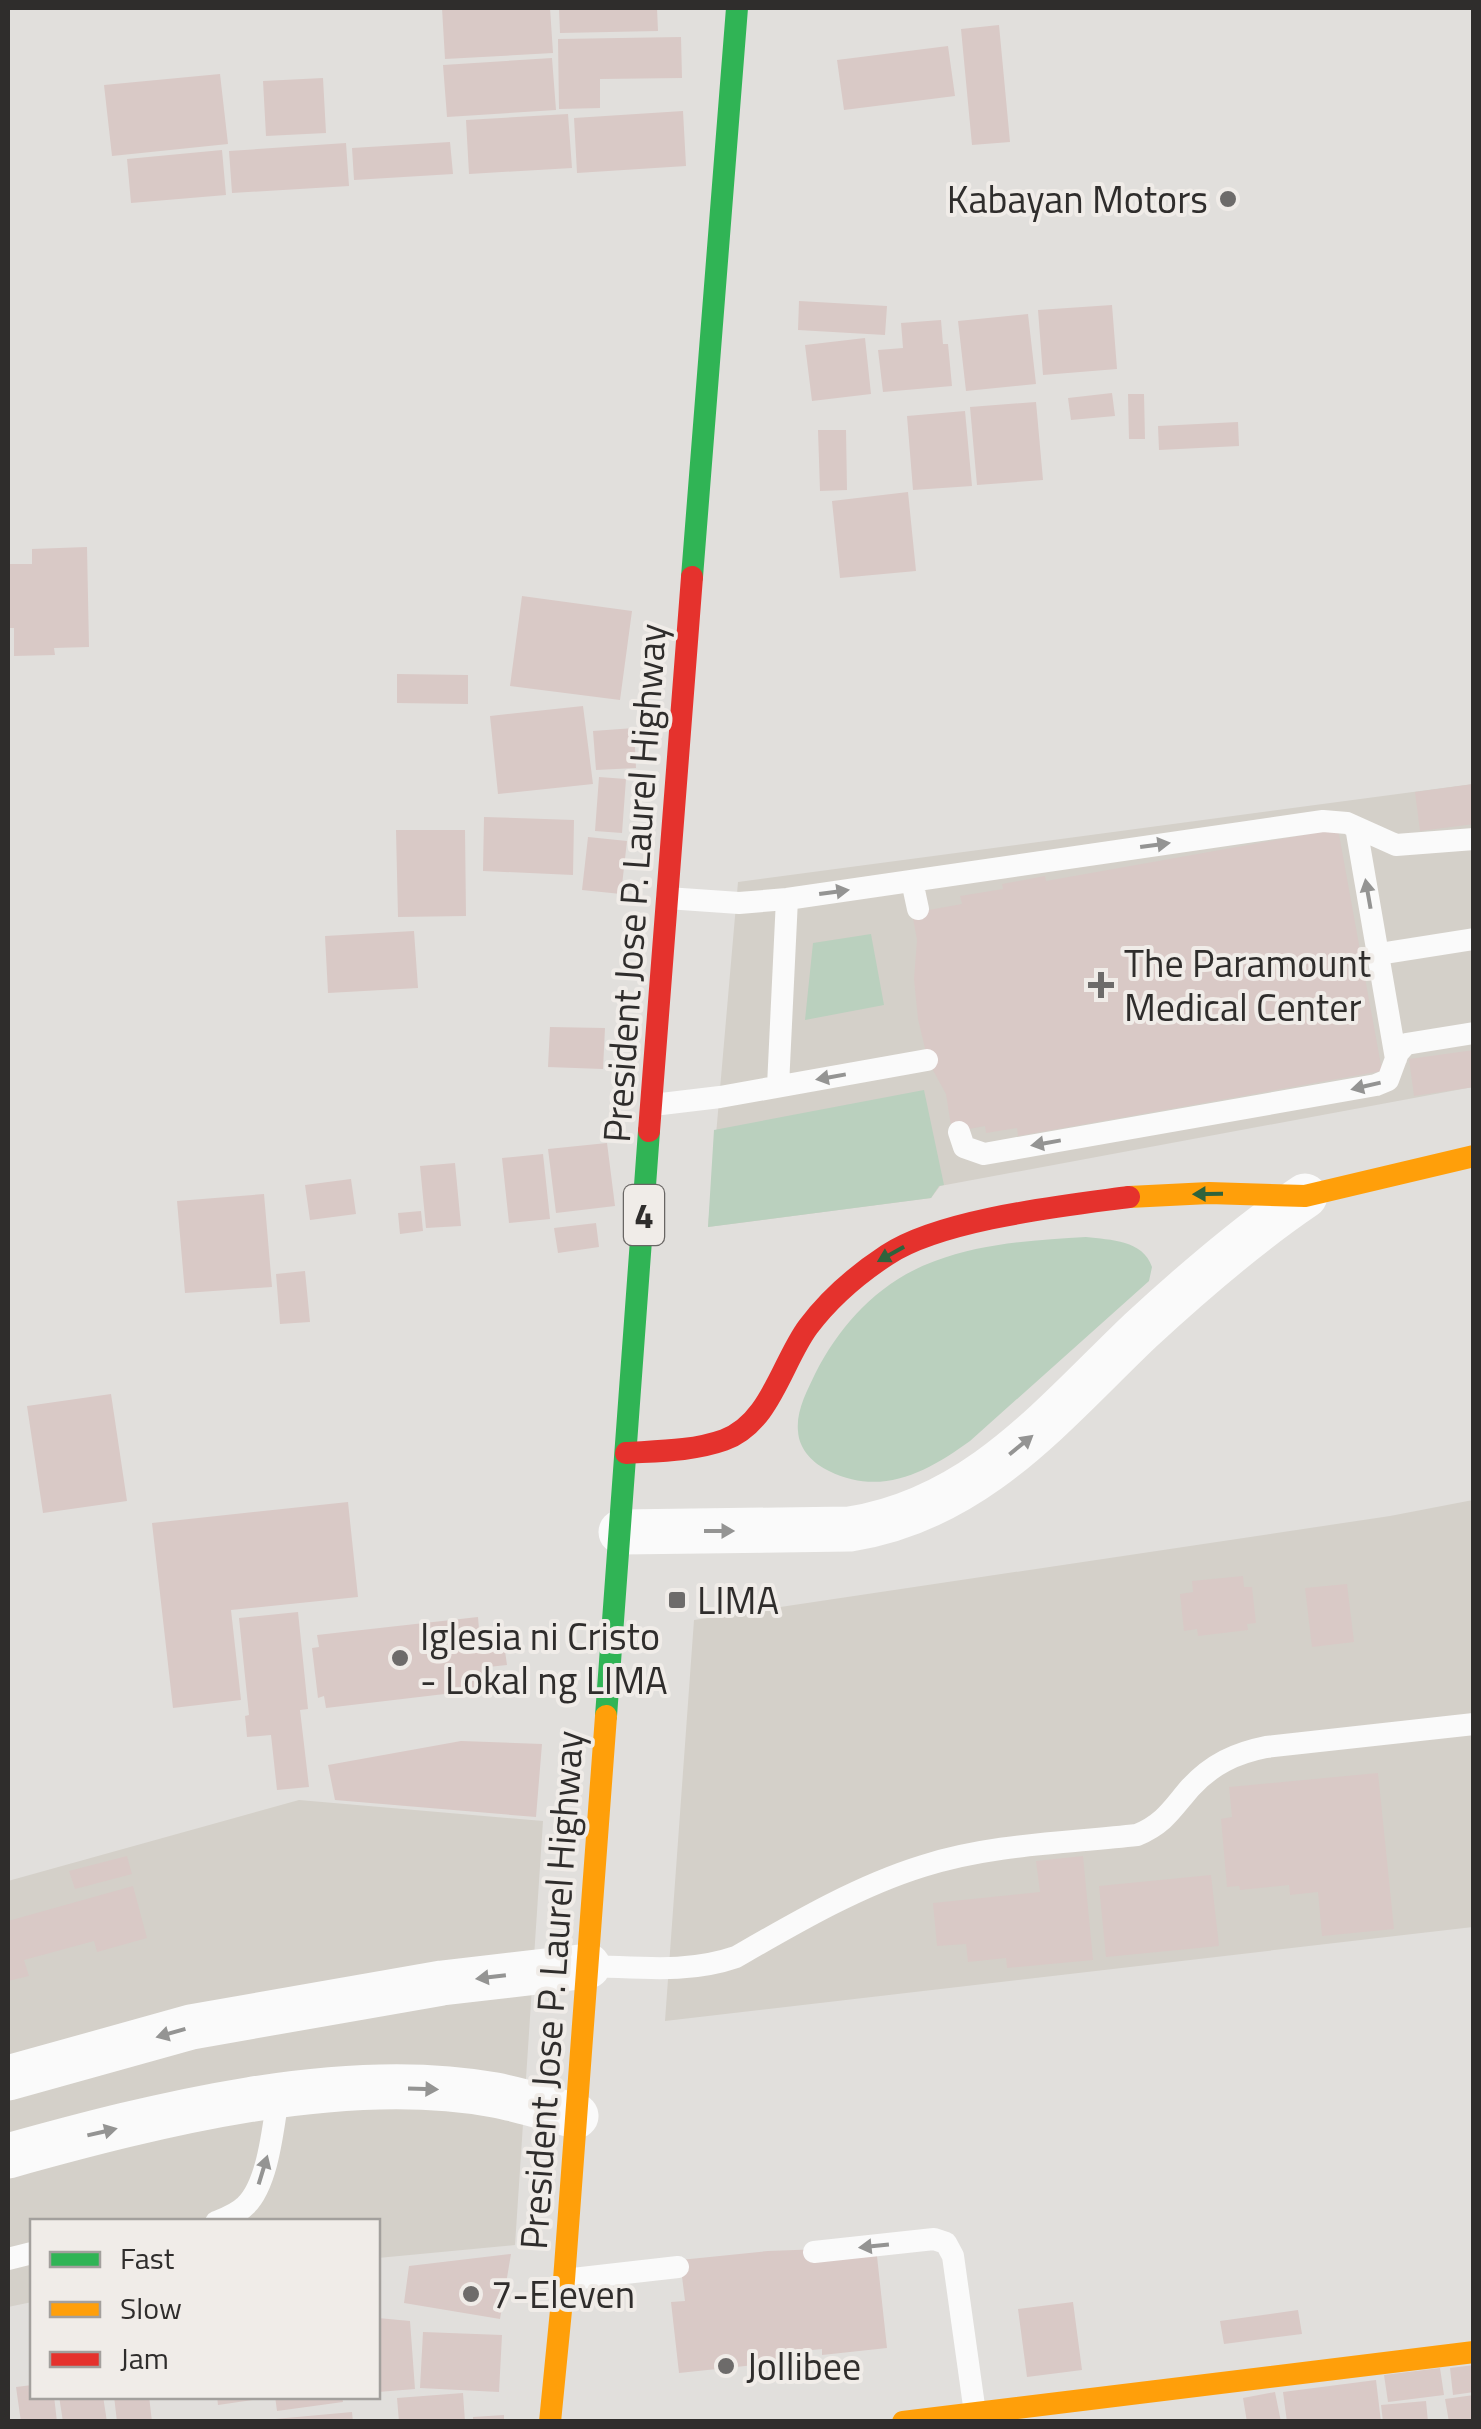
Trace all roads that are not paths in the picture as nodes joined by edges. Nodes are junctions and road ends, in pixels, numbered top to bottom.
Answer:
1 (737, 8) edge
2 (1356, 826) junction
3 (1474, 839) edge
4 (912, 880) junction
5 (667, 898) junction
6 (787, 899) junction
7 (918, 909) dead end
8 (1474, 939) edge
9 (1378, 954) junction
10 (1474, 1033) edge
11 (1396, 1059) junction
12 (927, 1060) dead end
13 (778, 1086) junction
14 (652, 1105) junction
15 (960, 1132) dead end
16 (1474, 1156) edge
17 (1305, 1196) junction
18 (626, 1454) junction
19 (621, 1532) junction
20 (1474, 1724) edge
21 (588, 1966) junction
22 (8, 2078) edge
23 (278, 2097) junction
24 (576, 2116) junction
25 (8, 2156) edge
26 (223, 2219) edge
27 (814, 2252) dead end
28 (678, 2267) dead end
29 (564, 2280) junction
30 (1474, 2352) edge
31 (975, 2413) junction
32 (550, 2422) edge
33 (903, 2422) edge

1 - 5 main road, President Jose P. Laurel Highway / 4
2 - 3 lane
4 -> 2 lane
9 -> 2 lane
6 -> 4 lane
4 - 7 lane
5 - 6 lane
5 - 14 main road, President Jose P. Laurel Highway / 4
6 - 13 lane
8 - 9 lane
9 - 11 lane
10 - 11 lane
11 -> 15 lane
12 -> 13 lane
13 - 14 lane
14 - 18 main road, President Jose P. Laurel Highway / 4
16 - 17 main road
17 -> 18 main road
19 -> 17 street
18 - 19 main road, President Jose P. Laurel Highway / 4
19 - 21 main road, President Jose P. Laurel Highway / 4
20 - 21 lane
21 -> 22 street
21 - 24 main road, President Jose P. Laurel Highway / 4
23 -> 24 street
25 -> 23 street
26 -> 23 lane
24 - 29 main road, President Jose P. Laurel Highway / 4
31 -> 27 lane
28 - 29 lane
29 - 32 main road, President Jose P. Laurel Highway / 4
30 - 31 main road
31 - 33 main road

